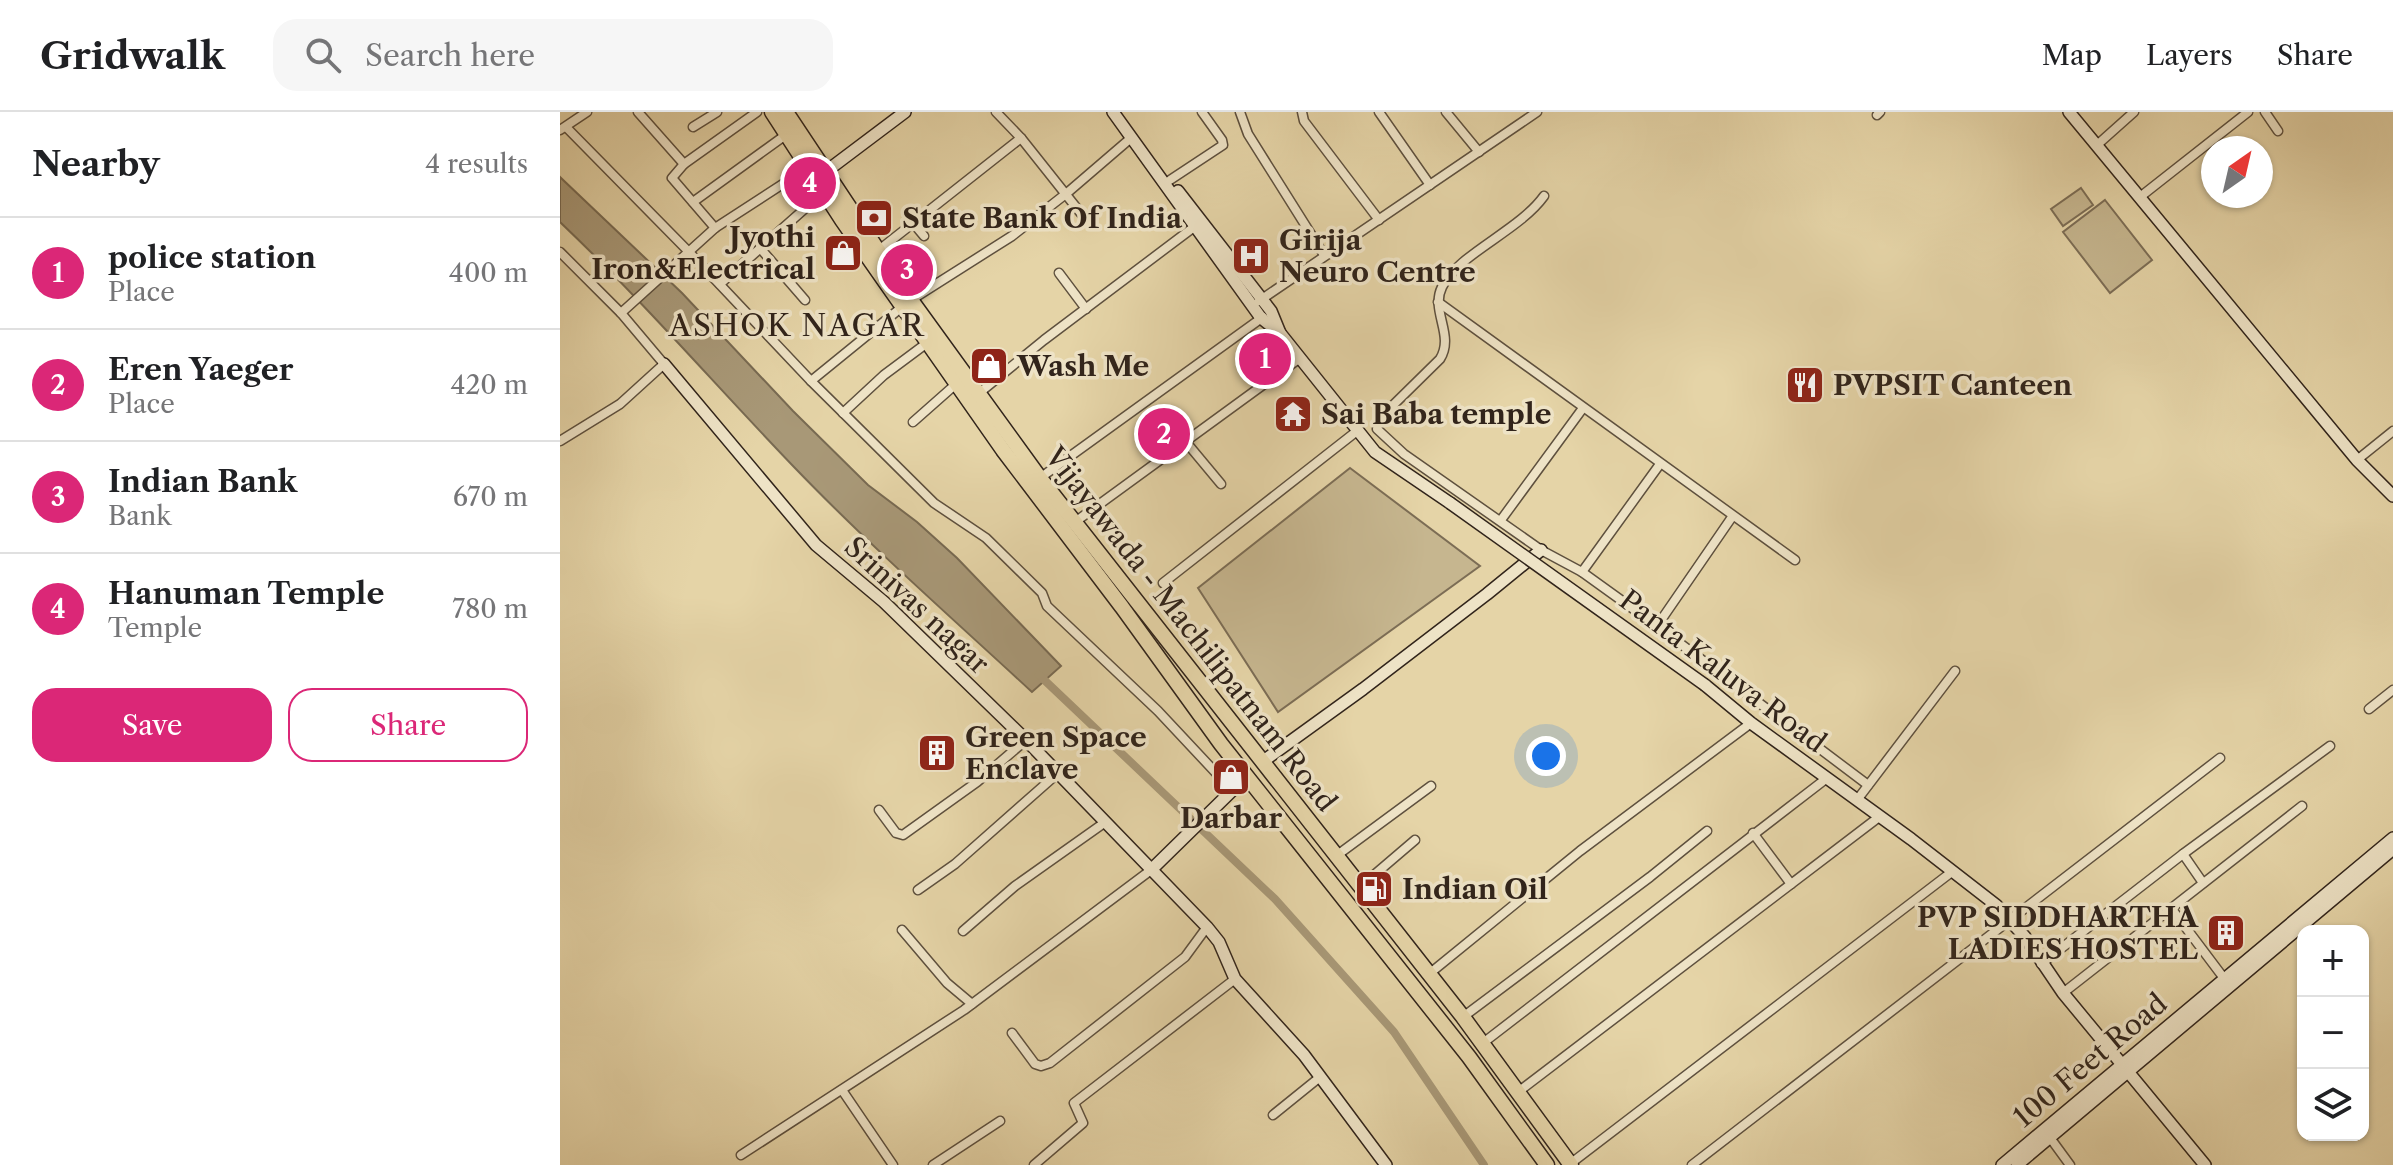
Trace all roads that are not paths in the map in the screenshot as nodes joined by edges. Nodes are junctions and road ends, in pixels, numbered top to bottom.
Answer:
1 (587, 112) edge
2 (717, 112) edge
3 (757, 112) edge
4 (772, 112) edge
5 (787, 112) edge
6 (905, 112) edge
7 (996, 112) edge
8 (1113, 112) edge
9 (1121, 112) edge
10 (1202, 112) edge
11 (1240, 112) edge
12 (1302, 112) edge
13 (1379, 112) edge
14 (1446, 112) edge
15 (1537, 112) edge
16 (2069, 112) edge
17 (2134, 112) edge
18 (2248, 112) edge
19 (2265, 112) edge
20 (643, 114) edge
21 (693, 127) dead end
22 (563, 128) edge
23 (2278, 131) dead end
24 (787, 134) junction
25 (1021, 138) junction
26 (1131, 138) junction
27 (2097, 145) junction
28 (1479, 152) junction
29 (684, 164) junction
30 (822, 176) junction
31 (1170, 180) junction
32 (1430, 185) junction
33 (1067, 193) junction
34 (1544, 196) dead end
35 (2140, 197) junction
36 (693, 202) junction
37 (1379, 220) junction
38 (1087, 221) dead end
39 (914, 224) junction
40 (1194, 227) junction
41 (715, 228) junction
42 (924, 236) dead end
43 (760, 248) junction
44 (879, 250) junction
45 (560, 252) edge
46 (689, 252) junction
47 (1324, 255) junction
48 (1059, 273) dead end
49 (720, 284) junction
50 (805, 300) dead end
51 (1257, 302) junction
52 (1438, 302) junction
53 (907, 303) junction
54 (1086, 309) junction
55 (621, 313) junction
56 (1266, 315) junction
57 (927, 343) junction
58 (1300, 358) junction
59 (664, 364) junction
60 (811, 381) junction
61 (956, 384) junction
62 (978, 394) junction
63 (1583, 408) junction
64 (843, 413) junction
65 (913, 422) dead end
66 (1357, 431) junction
67 (2393, 431) edge
68 (560, 441) edge
69 (1186, 442) junction
70 (2357, 460) junction
71 (1660, 464) junction
72 (1040, 478) junction
73 (1221, 484) dead end
74 (2393, 496) edge
75 (1732, 517) junction
76 (1501, 520) junction
77 (1075, 522) junction
78 (1541, 550) junction
79 (1795, 560) dead end
80 (1582, 572) junction
81 (1163, 583) dead end
82 (1657, 626) junction
83 (1955, 671) dead end
84 (2393, 690) edge
85 (2369, 709) dead end
86 (1751, 723) junction
87 (1026, 740) junction
88 (2330, 746) dead end
89 (2220, 758) dead end
90 (1262, 762) junction
91 (1057, 774) junction
92 (1247, 776) junction
93 (1827, 778) junction
94 (1868, 785) junction
95 (1431, 786) dead end
96 (1232, 790) junction
97 (1857, 800) junction
98 (2302, 806) dead end
99 (879, 810) dead end
100 (1879, 817) junction
101 (1104, 823) junction
102 (1707, 831) dead end
103 (1753, 833) junction
104 (2393, 838) edge
105 (1415, 840) dead end
106 (2393, 849) edge
107 (2183, 854) junction
108 (1335, 856) junction
109 (1151, 870) junction
110 (1953, 871) junction
111 (2203, 883) junction
112 (1791, 884) junction
113 (1359, 887) junction
114 (918, 890) dead end
115 (2171, 908) junction
116 (2011, 920) junction
117 (1207, 927) junction
118 (902, 930) dead end
119 (963, 931) dead end
120 (2041, 964) junction
121 (1429, 974) junction
122 (2223, 977) junction
123 (1235, 979) junction
124 (2063, 993) junction
125 (972, 1004) junction
126 (1463, 1017) junction
127 (1012, 1033) dead end
128 (1483, 1043) junction
129 (2126, 1067) junction
130 (1320, 1077) junction
131 (842, 1090) junction
132 (1518, 1092) junction
133 (1273, 1115) dead end
134 (1000, 1121) dead end
135 (2051, 1139) junction
136 (741, 1155) dead end
137 (893, 1165) edge
138 (933, 1165) edge
139 (1034, 1165) edge
140 (1386, 1165) edge
141 (1547, 1165) edge
142 (1570, 1165) edge
143 (1692, 1165) edge
144 (2002, 1165) edge
145 (2017, 1165) edge
146 (2070, 1165) edge
147 (2205, 1165) edge

1 - 22 street
2 - 21 street
3 - 29 street
4 - 24 highway, Vijayawada - Machilipatnam Road
5 - 30 highway, Vijayawada - Machilipatnam Road
6 - 30 street
7 - 25 street
8 - 26 street, Panta Kaluva Road
9 - 31 street, Panta Kaluva Road
10 - 31 street
11 - 47 street
12 - 37 street
13 - 32 street
14 - 28 street
15 - 28 street
16 - 27 street
17 - 27 street
18 - 35 street
19 - 23 street
20 - 29 street
22 - 46 street
24 - 30 highway, Vijayawada - Machilipatnam Road
24 - 36 street
25 - 33 street
25 - 39 street
26 - 33 street
26 - 40 street, Panta Kaluva Road
27 - 35 street
28 - 32 street
29 - 36 street
30 - 41 street
30 - 43 street
30 - 44 highway, Vijayawada - Machilipatnam Road
30 - 53 highway, Vijayawada - Machilipatnam Road
31 - 51 street, Panta Kaluva Road
32 - 37 street
33 - 38 street
33 - 53 street
34 - 52 street
35 - 70 street
36 - 41 street
37 - 47 street
39 - 42 street
39 - 44 street
40 - 51 street, Panta Kaluva Road
40 - 54 street
41 - 46 street
43 - 49 street
43 - 50 street
44 - 53 highway, Vijayawada - Machilipatnam Road
45 - 55 street
46 - 49 street
46 - 55 street
47 - 51 street
48 - 54 street
49 - 60 street
51 - 56 street, Panta Kaluva Road
52 - 63 street
52 - 76 street
53 - 57 highway, Vijayawada - Machilipatnam Road
53 - 60 street
53 - 62 highway, Vijayawada - Machilipatnam Road
54 - 62 street
55 - 59 street
56 - 58 street, Panta Kaluva Road
56 - 72 street
57 - 61 highway, Vijayawada - Machilipatnam Road
57 - 64 street
58 - 66 street, Panta Kaluva Road
58 - 69 street
59 - 68 street
59 - 87 street, Srinivas nagar
60 - 64 street
61 - 65 street
61 - 92 highway, Vijayawada - Machilipatnam Road
62 - 72 highway, Vijayawada - Machilipatnam Road
63 - 71 street
63 - 76 street
64 - 96 street
66 - 81 street
66 - 86 street, Panta Kaluva Road, bridge
67 - 70 street
69 - 73 street
69 - 77 street
70 - 74 street
71 - 75 street
71 - 80 street
72 - 77 highway, Vijayawada - Machilipatnam Road
75 - 79 street
75 - 82 street
76 - 78 street
77 - 90 highway, Vijayawada - Machilipatnam Road
78 - 80 street
78 - 90 street
80 - 82 street
82 - 94 street
83 - 94 street
84 - 85 street
86 - 93 street, Panta Kaluva Road
86 - 121 street
87 - 91 street, Srinivas nagar
87 - 99 street
88 - 107 street
89 - 116 street
90 - 108 highway, Vijayawada - Machilipatnam Road
91 - 101 street, Srinivas nagar
91 - 114 street
92 - 96 street
92 - 141 highway, Vijayawada - Machilipatnam Road
93 - 97 street, Panta Kaluva Road
93 - 103 street
94 - 97 street
95 - 108 street
96 - 109 street
97 - 100 street, Panta Kaluva Road
98 - 111 street
100 - 110 street, Panta Kaluva Road
100 - 112 street
101 - 109 street, Srinivas nagar
101 - 119 street
102 - 126 street
103 - 112 street
103 - 128 street
104 - 122 street, 100 Feet Road
105 - 113 street
106 - 129 street, 100 Feet Road
107 - 111 street
107 - 120 street
108 - 113 highway, Vijayawada - Machilipatnam Road
109 - 117 street, Srinivas nagar
109 - 125 street
110 - 116 street, Panta Kaluva Road
110 - 142 street
111 - 115 street
112 - 132 street
113 - 121 highway, Vijayawada - Machilipatnam Road
115 - 122 street
115 - 124 street
116 - 120 street, Panta Kaluva Road
116 - 143 street
117 - 123 street, Srinivas nagar
117 - 127 street
118 - 125 street
120 - 124 street, Panta Kaluva Road
121 - 126 highway, Vijayawada - Machilipatnam Road
122 - 129 street, 100 Feet Road
123 - 130 street, Srinivas nagar
123 - 139 street
124 - 129 street, Panta Kaluva Road
125 - 131 street
126 - 128 highway, Vijayawada - Machilipatnam Road
128 - 132 highway, Vijayawada - Machilipatnam Road
129 - 135 street, 100 Feet Road
129 - 144 street, 100 Feet Road
129 - 147 street, Panta Kaluva Road
130 - 133 street
130 - 140 street, Srinivas nagar
131 - 136 street
131 - 137 street
132 - 142 highway, Vijayawada - Machilipatnam Road
134 - 138 street
135 - 145 street, 100 Feet Road
135 - 146 street

